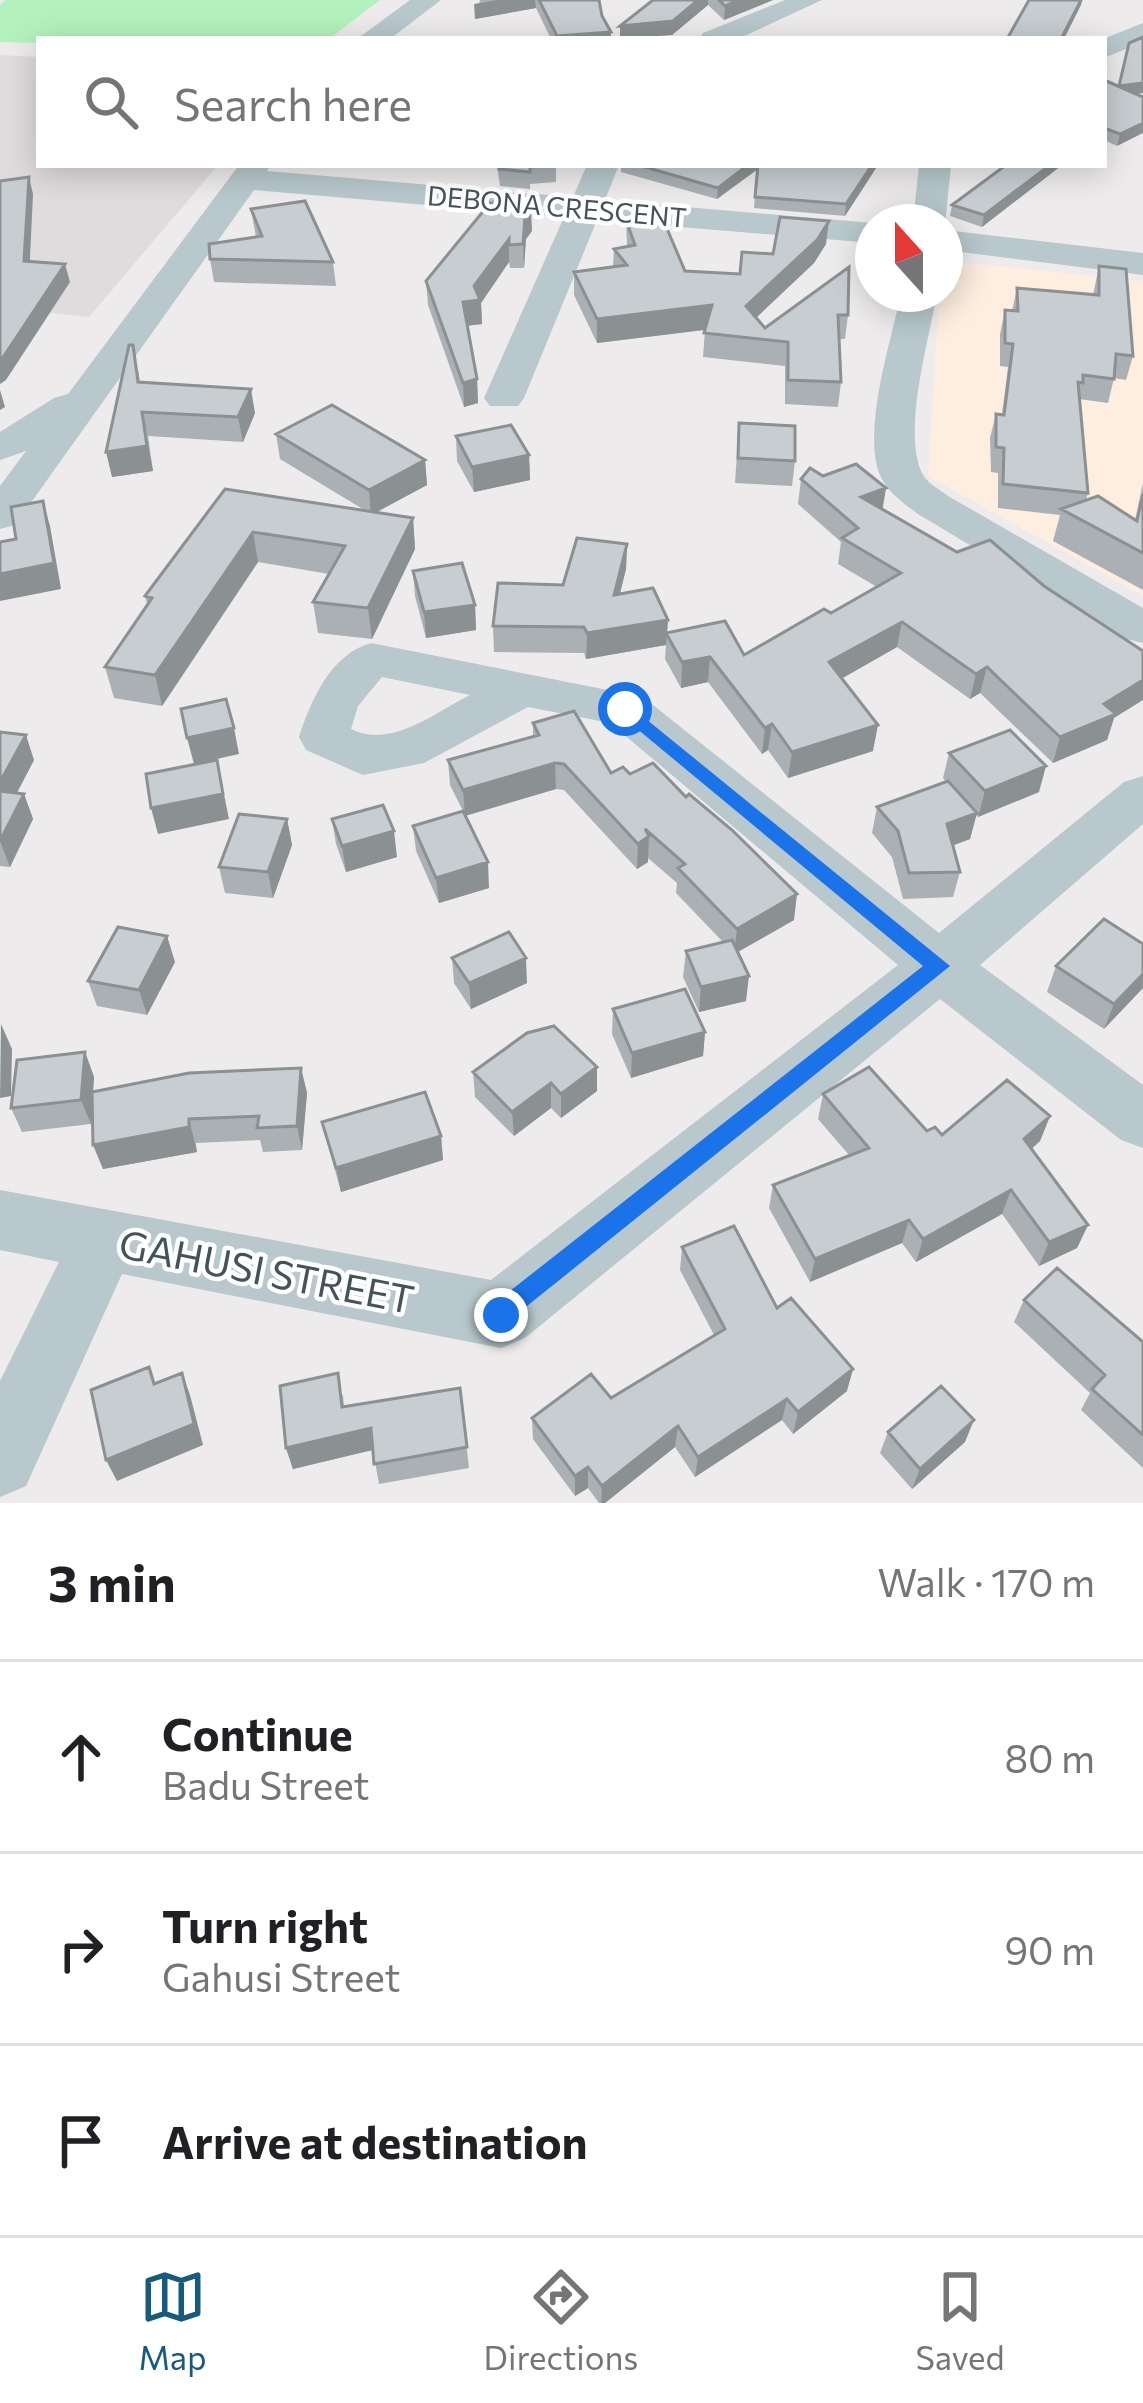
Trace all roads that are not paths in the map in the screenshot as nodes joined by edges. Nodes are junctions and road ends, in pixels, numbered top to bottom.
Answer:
1 (428, 0) edge
2 (808, 0) edge
3 (1143, 31) edge
4 (375, 36) edge
5 (720, 36) edge
6 (1107, 48) edge
7 (602, 168) edge
8 (935, 168) edge
9 (248, 172) edge
10 (932, 204) edge
11 (584, 209) junction
12 (855, 232) edge
13 (963, 242) edge
14 (1143, 264) edge
15 (916, 312) edge
16 (93, 388) junction
17 (504, 398) dead end
18 (0, 448) edge
19 (0, 465) edge
20 (0, 516) edge
21 (1143, 628) edge
22 (526, 687) dead end
23 (1143, 795) edge
24 (939, 966) junction
25 (1143, 1120) edge
26 (0, 1220) edge
27 (105, 1238) junction
28 (0, 1460) edge

1 - 4 street
2 - 5 street
3 - 6 street
7 - 11 street
8 - 10 street
9 - 11 street, DEBONA CRESCENT
9 - 16 street
11 - 12 street, DEBONA CRESCENT
11 - 17 street
13 - 14 street
15 - 21 street
16 - 18 street
16 - 19 street
16 - 20 street
22 - 24 street
23 - 24 street, GAHUSI STREET
24 - 25 street
24 - 27 street, GAHUSI STREET
26 - 27 street, GAHUSI STREET
27 - 28 street

